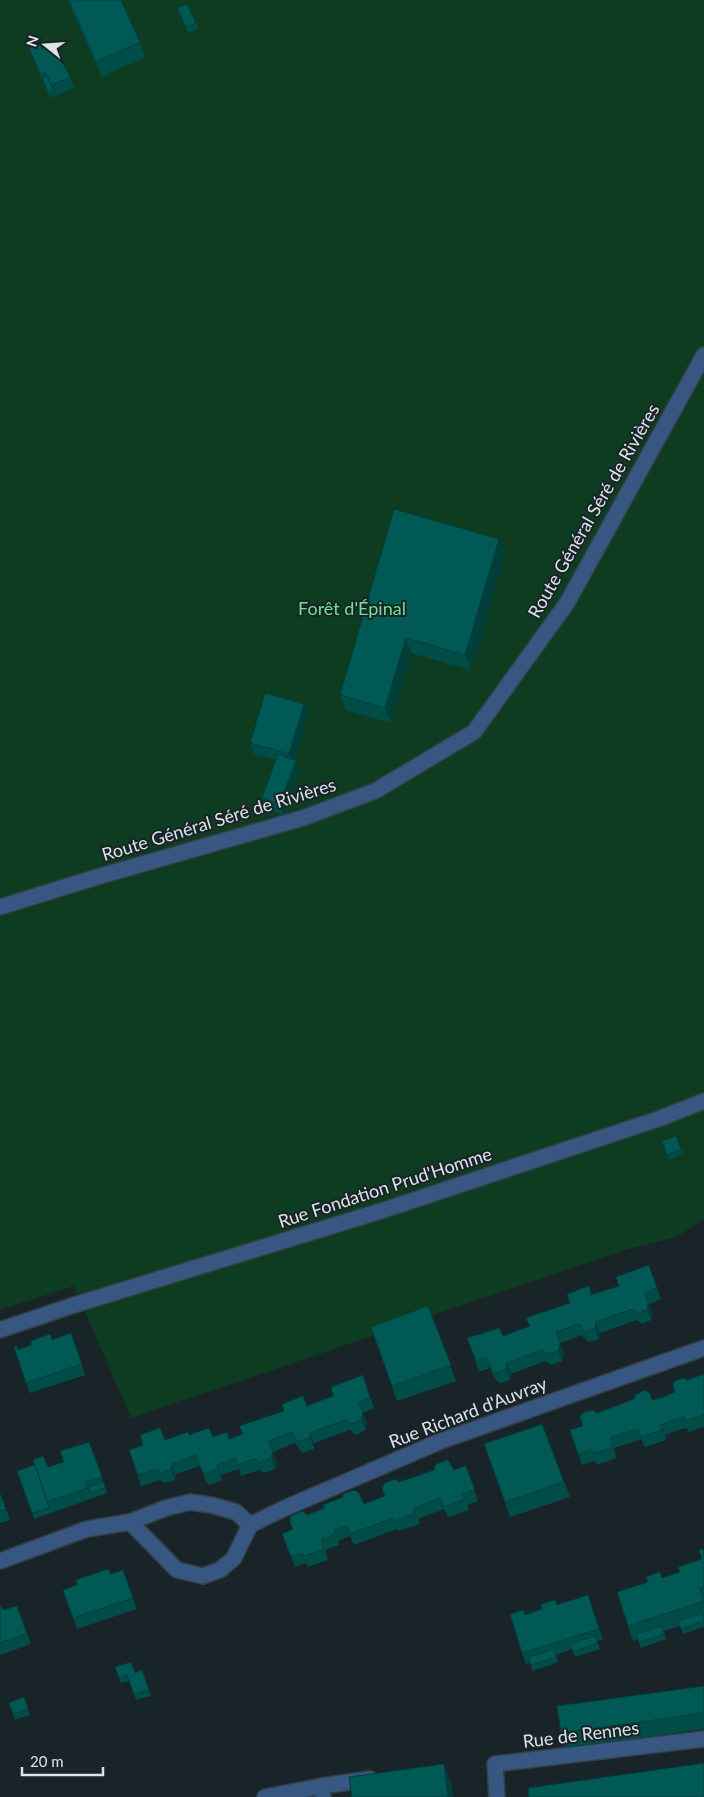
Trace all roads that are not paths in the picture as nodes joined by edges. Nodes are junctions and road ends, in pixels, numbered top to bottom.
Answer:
1 (704, 355) edge
2 (0, 907) edge
3 (704, 1101) edge
4 (0, 1330) edge
5 (704, 1348) edge
6 (130, 1522) junction
7 (250, 1525) junction
8 (0, 1561) edge
9 (704, 1739) edge
10 (387, 1777) edge
11 (322, 1791) edge
12 (264, 1797) edge
13 (497, 1797) edge

1 - 2 street, Route Général Séré de Rivières
3 - 4 street, Rue Fondation Prud'Homme
5 - 7 street, Rue Richard d'Auvray
6 - 7 street
6 - 7 street
6 - 8 street
9 - 13 street, Rue de Rennes
10 - 11 street
11 - 12 street

